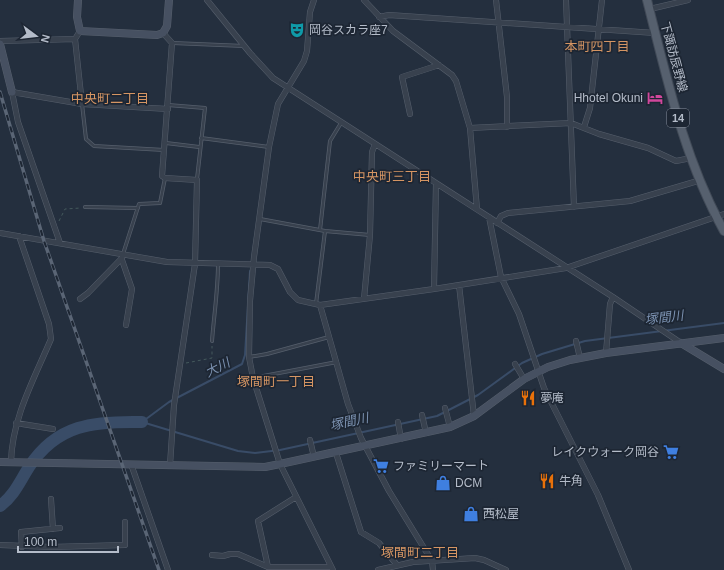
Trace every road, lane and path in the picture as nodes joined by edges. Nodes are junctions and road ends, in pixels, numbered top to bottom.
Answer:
1 (78, 0) edge
2 (169, 0) edge
3 (207, 0) edge
4 (314, 0) edge
5 (364, 0) edge
6 (496, 0) edge
7 (566, 0) edge
8 (602, 0) edge
9 (647, 0) edge
10 (688, 0) edge
11 (650, 9) junction
12 (379, 18) junction
13 (499, 22) junction
14 (568, 27) junction
15 (598, 29) junction
16 (80, 31) junction
17 (655, 33) junction
18 (163, 34) junction
19 (75, 39) junction
20 (0, 40) edge
21 (172, 42) junction
22 (0, 44) edge
23 (245, 46) junction
24 (439, 65) junction
25 (286, 88) junction
26 (12, 92) junction
27 (82, 104) junction
28 (168, 107) junction
29 (410, 114) dead end
30 (341, 123) junction
31 (571, 123) junction
32 (507, 127) junction
33 (584, 127) junction
34 (470, 128) junction
35 (201, 138) junction
36 (166, 143) junction
37 (375, 144) junction
38 (199, 147) junction
39 (269, 147) junction
40 (165, 150) junction
41 (691, 158) junction
42 (165, 178) junction
43 (197, 180) junction
44 (701, 180) junction
45 (436, 183) junction
46 (85, 207) joint
47 (574, 207) junction
48 (138, 208) junction
49 (477, 209) junction
50 (720, 215) edge
51 (489, 217) junction
52 (260, 219) junction
53 (497, 223) junction
54 (55, 229) junction
55 (320, 230) junction
56 (724, 230) edge
57 (325, 231) junction
58 (0, 233) edge
59 (370, 235) junction
60 (19, 236) junction
61 (60, 243) junction
62 (123, 257) junction
63 (195, 264) junction
64 (218, 264) junction
65 (254, 264) junction
66 (566, 268) junction
67 (501, 277) junction
68 (459, 286) junction
69 (434, 289) junction
70 (613, 297) junction
71 (80, 298) dead end
72 (364, 299) junction
73 (318, 305) junction
74 (126, 325) dead end
75 (329, 337) junction
76 (724, 338) edge
77 (212, 341) joint
78 (576, 342) dead end
79 (681, 343) junction
80 (606, 353) junction
81 (250, 356) junction
82 (580, 358) junction
83 (338, 362) junction
84 (181, 364) junction
85 (515, 364) dead end
86 (724, 369) edge
87 (539, 371) junction
88 (253, 378) junction
89 (524, 379) junction
90 (445, 408) dead end
91 (422, 415) dead end
92 (474, 416) junction
93 (398, 422) dead end
94 (16, 423) junction
95 (450, 427) junction
96 (52, 429) dead end
97 (426, 433) junction
98 (401, 439) junction
99 (310, 440) dead end
100 (366, 447) junction
101 (336, 453) junction
102 (314, 457) junction
103 (0, 462) edge
104 (11, 462) junction
105 (131, 464) junction
106 (280, 464) junction
107 (170, 465) junction
108 (296, 497) junction
109 (51, 499) dead end
110 (125, 522) dead end
111 (60, 528) dead end
112 (53, 529) junction
113 (0, 545) edge
114 (22, 547) junction
115 (212, 555) dead end
116 (432, 561) junction
117 (397, 565) junction
118 (268, 567) junction
119 (332, 569) edge
120 (168, 570) edge
121 (378, 570) edge
122 (433, 570) edge
123 (506, 570) edge
124 (629, 570) edge

1 - 16 street
2 - 18 street
3 - 23 street
4 - 25 street
5 - 12 street
6 - 13 street
7 - 14 street
8 - 15 street
9 - 11 main road, 下諏訪辰野線 / 14
10 - 11 street
11 - 17 main road, 下諏訪辰野線 / 14
12 - 13 street
12 - 24 street
13 - 14 street
13 - 32 street
14 - 15 street
14 - 31 street
15 - 17 street
15 - 33 street
16 - 18 street
16 - 19 street
17 - 41 main road, 下諏訪辰野線 / 14
18 - 21 street
19 - 20 street
19 - 27 street
21 - 23 lane
21 - 28 street
22 - 26 street
23 - 25 street
24 - 29 street
24 - 34 street
25 - 30 street
25 - 39 street
26 - 27 street
26 - 54 street
27 - 28 street
27 - 40 lane
28 - 35 lane
28 - 36 street
30 - 37 street
30 - 55 lane
31 - 32 street
31 - 33 street
31 - 47 street
32 - 34 street
33 - 41 street
34 - 49 street
35 - 38 lane
35 - 39 lane
36 - 38 lane
36 - 40 street
37 - 45 street
37 - 59 street
38 - 43 lane
39 - 52 street
40 - 42 street
41 - 44 main road, 下諏訪辰野線 / 14
42 - 43 street
42 - 48 lane
43 - 63 street
44 - 47 street
44 - 50 main road, 下諏訪辰野線 / 14
45 - 49 street
45 - 69 street
46 - 48 lane
46 - 54 path
47 - 53 street
48 - 62 lane
49 - 51 street
50 - 56 main road, 下諏訪辰野線 / 14
50 - 66 street
51 - 53 street
51 - 67 street
52 - 55 lane
52 - 65 street
53 - 66 street
54 - 61 street
55 - 57 lane
57 - 59 lane
57 - 73 lane
58 - 60 street
59 - 72 street
60 - 61 street
60 - 94 street
61 - 62 street
62 - 63 street
62 - 71 street
62 - 74 street
63 - 64 street
63 - 84 street
64 - 65 street
64 - 77 lane
65 - 73 street
65 - 81 street
66 - 67 street
66 - 70 street
67 - 68 street
67 - 87 street
68 - 69 street
68 - 92 street
69 - 72 street
70 - 79 street
70 - 80 street
72 - 73 street
73 - 75 street
75 - 81 lane
75 - 83 street
76 - 79 street
77 - 84 path
78 - 82 street
79 - 80 street
79 - 86 street
80 - 82 street
81 - 88 street
82 - 87 street
83 - 88 lane
83 - 100 street
84 - 107 street
85 - 89 street
87 - 89 street
87 - 124 street
88 - 106 street
89 - 92 street
90 - 95 street
91 - 97 street
92 - 95 street
93 - 98 street
94 - 96 street
94 - 104 street
95 - 97 street
97 - 98 street
98 - 100 street
99 - 102 street
100 - 101 street
100 - 116 street
101 - 102 street
101 - 117 street
102 - 106 street
103 - 104 street
104 - 105 street
105 - 107 street
105 - 120 street
106 - 107 street
106 - 108 street
108 - 118 street
108 - 119 street
109 - 112 street
110 - 114 street
111 - 112 street
112 - 114 street
113 - 114 street
115 - 118 street
116 - 117 street
116 - 122 street
116 - 123 street
117 - 121 street
118 - 119 street

